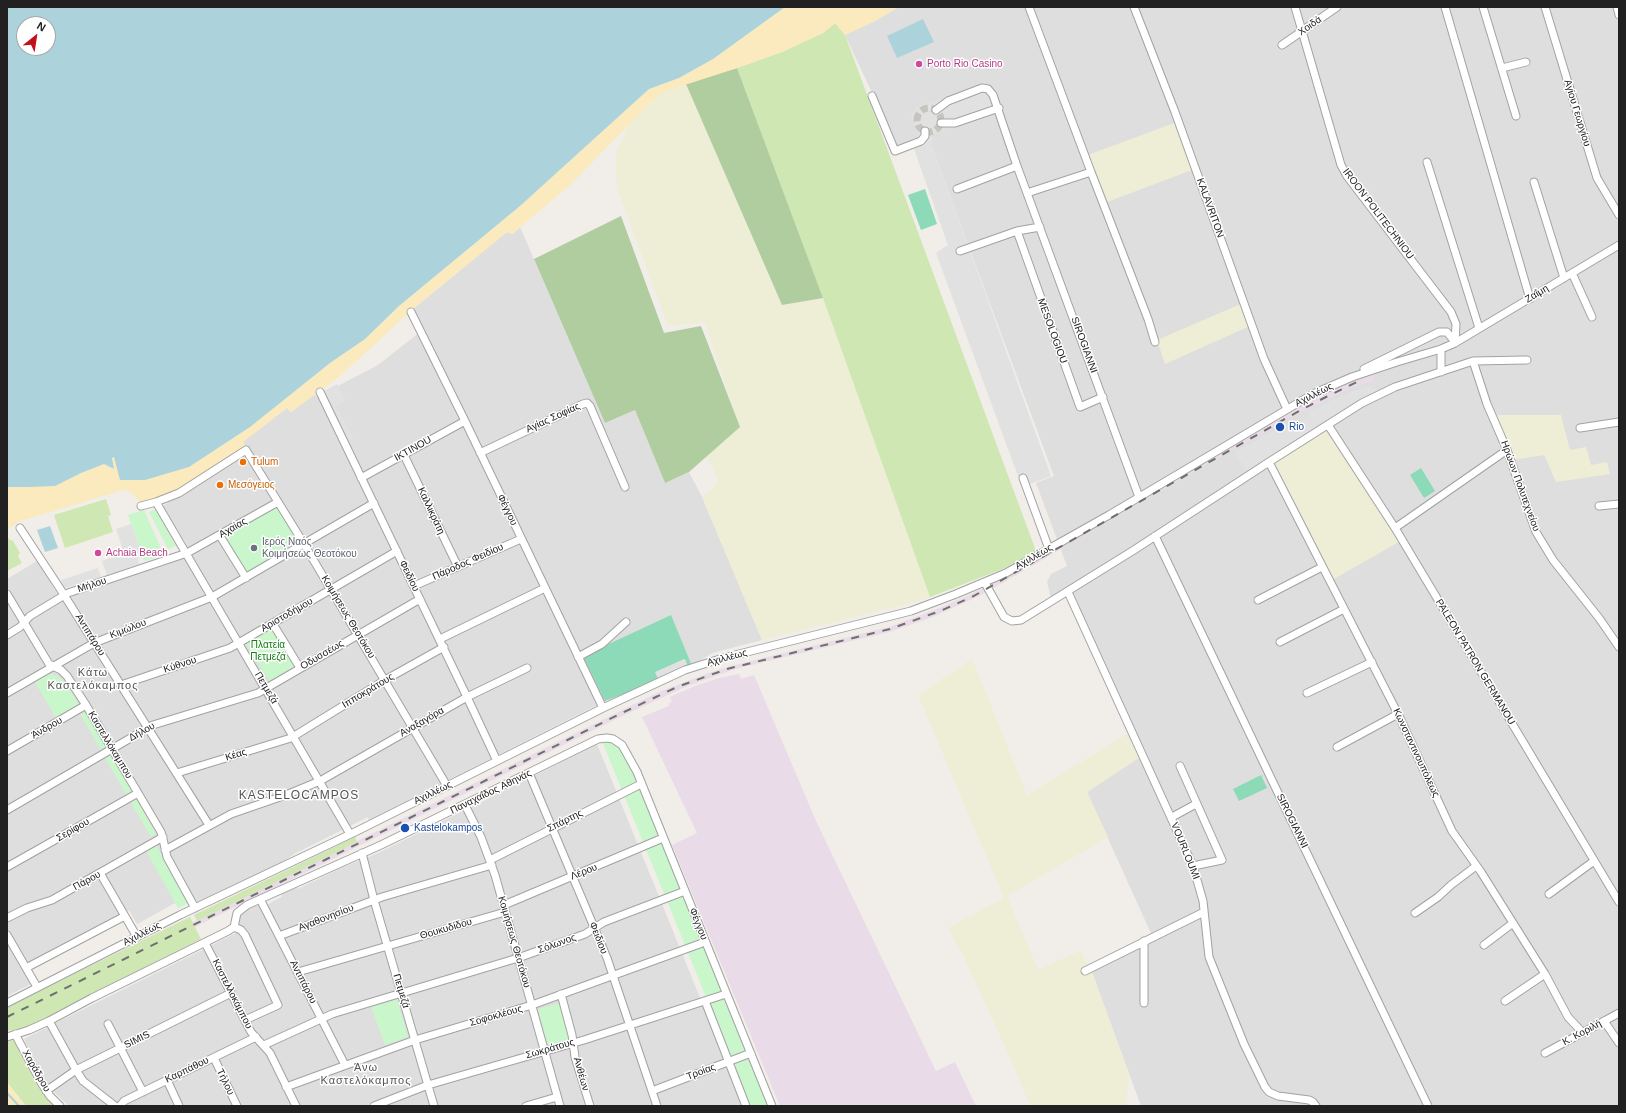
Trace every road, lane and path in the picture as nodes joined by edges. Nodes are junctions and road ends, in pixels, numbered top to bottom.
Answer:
1 (1029, 7) edge
2 (1134, 7) edge
3 (1295, 7) edge
4 (1338, 7) edge
5 (1445, 7) edge
6 (1483, 7) edge
7 (1545, 7) edge
8 (1617, 7) edge
9 (1619, 15) edge
10 (1302, 32) junction
11 (1282, 45) dead end
12 (1526, 62) dead end
13 (1502, 68) junction
14 (872, 96) dead end
15 (998, 108) junction
16 (936, 110) dead end
17 (1516, 116) dead end
18 (941, 122) tunnel mouth
19 (926, 131) dead end
20 (1427, 162) dead end
21 (1017, 166) junction
22 (1091, 172) junction
23 (1534, 182) dead end
24 (957, 190) dead end
25 (1027, 193) junction
26 (1619, 215) edge
27 (1040, 227) junction
28 (1017, 231) junction
29 (1619, 245) edge
30 (960, 250) dead end
31 (1572, 273) junction
32 (1564, 278) junction
33 (1530, 299) junction
34 (411, 312) dead end
35 (1592, 317) dead end
36 (1479, 328) junction
37 (1155, 342) dead end
38 (1455, 343) junction
39 (1441, 349) junction
40 (1527, 360) dead end
41 (1473, 362) junction
42 (1441, 372) junction
43 (1357, 376) junction
44 (320, 392) dead end
45 (1103, 397) junction
46 (1287, 409) junction
47 (465, 420) junction
48 (1619, 422) edge
49 (1328, 425) junction
50 (1580, 428) dead end
51 (1507, 450) junction
52 (480, 453) junction
53 (404, 455) junction
54 (1269, 462) junction
55 (361, 478) junction
56 (1023, 478) dead end
57 (625, 487) dead end
58 (1139, 497) junction
59 (156, 502) junction
60 (278, 502) junction
61 (374, 503) junction
62 (1619, 504) edge
63 (142, 506) dead end
64 (1599, 506) dead end
65 (20, 528) dead end
66 (1395, 528) junction
67 (220, 536) junction
68 (1155, 536) junction
69 (521, 538) junction
70 (304, 544) junction
71 (1049, 549) junction
72 (397, 551) junction
73 (187, 553) junction
74 (458, 567) junction
75 (1322, 567) junction
76 (246, 578) junction
77 (985, 583) junction
78 (414, 586) junction
79 (545, 588) junction
80 (331, 589) junction
81 (1068, 592) junction
82 (7, 594) edge
83 (64, 595) junction
84 (212, 598) junction
85 (420, 599) junction
86 (1258, 600) dead end
87 (1344, 609) junction
88 (24, 622) junction
89 (626, 622) dead end
90 (273, 624) junction
91 (358, 634) junction
92 (7, 635) edge
93 (440, 639) junction
94 (1280, 642) dead end
95 (94, 643) junction
96 (239, 644) junction
97 (444, 647) junction
98 (1619, 647) edge
99 (578, 657) junction
100 (66, 659) junction
101 (1372, 662) junction
102 (52, 667) junction
103 (300, 668) junction
104 (527, 668) dead end
105 (61, 670) junction
106 (385, 680) junction
107 (121, 685) junction
108 (266, 688) junction
109 (7, 692) edge
110 (1307, 693) dead end
111 (468, 696) junction
112 (86, 705) junction
113 (603, 708) junction
114 (1398, 714) junction
115 (148, 728) junction
116 (413, 728) junction
117 (294, 736) junction
118 (620, 743) joint
119 (1337, 747) dead end
120 (112, 749) junction
121 (7, 751) edge
122 (497, 761) junction
123 (1180, 766) dead end
124 (177, 773) junction
125 (529, 773) junction
126 (320, 781) junction
127 (641, 784) junction
128 (447, 786) junction
129 (138, 793) junction
130 (1196, 804) junction
131 (465, 805) junction
132 (7, 810) edge
133 (1172, 817) junction
134 (210, 825) junction
135 (552, 828) junction
136 (350, 834) junction
137 (163, 837) junction
138 (664, 838) junction
139 (165, 850) junction
140 (362, 853) junction
141 (1594, 861) junction
142 (491, 862) junction
143 (1193, 866) junction
144 (1476, 866) junction
145 (7, 868) edge
146 (100, 873) junction
147 (573, 876) junction
148 (685, 890) junction
149 (1549, 894) dead end
150 (260, 899) junction
151 (374, 900) junction
152 (1619, 902) edge
153 (195, 908) junction
154 (504, 909) junction
155 (1204, 912) junction
156 (1415, 914) dead end
157 (125, 916) junction
158 (7, 918) edge
159 (1513, 923) junction
160 (234, 926) junction
161 (594, 928) junction
162 (7, 935) edge
163 (279, 936) junction
164 (137, 937) junction
165 (1144, 941) junction
166 (705, 942) junction
167 (205, 943) junction
168 (1484, 944) dead end
169 (387, 946) junction
170 (518, 958) junction
171 (26, 968) junction
172 (1085, 971) dead end
173 (298, 972) junction
174 (1545, 974) junction
175 (613, 975) junction
176 (37, 987) junction
177 (231, 993) junction
178 (401, 993) junction
179 (561, 994) junction
180 (726, 994) junction
181 (705, 1001) junction
182 (1505, 1001) dead end
183 (7, 1002) edge
184 (1144, 1003) dead end
185 (532, 1005) junction
186 (1619, 1013) edge
187 (322, 1018) junction
188 (245, 1020) junction
189 (49, 1021) junction
190 (1604, 1021) junction
191 (108, 1024) dead end
192 (630, 1025) junction
193 (1583, 1033) junction
194 (15, 1034) junction
195 (7, 1036) edge
196 (256, 1037) junction
197 (417, 1039) junction
198 (573, 1043) junction
199 (1619, 1043) edge
200 (264, 1045) junction
201 (120, 1048) junction
202 (545, 1050) junction
203 (751, 1053) junction
204 (1544, 1053) dead end
205 (214, 1058) junction
206 (729, 1062) junction
207 (345, 1065) junction
208 (76, 1070) junction
209 (167, 1080) junction
210 (428, 1085) junction
211 (286, 1088) junction
212 (46, 1091) junction
213 (652, 1091) junction
214 (143, 1092) junction
215 (557, 1097) junction
216 (60, 1106) edge
217 (115, 1106) edge
218 (120, 1106) edge
219 (179, 1106) edge
220 (237, 1106) edge
221 (296, 1106) edge
222 (374, 1106) edge
223 (434, 1106) edge
224 (526, 1106) edge
225 (560, 1106) edge
226 (590, 1106) edge
227 (657, 1106) edge
228 (746, 1106) edge
229 (772, 1106) edge
230 (1316, 1106) edge
231 (1428, 1106) edge

1 - 22 street
2 - 46 street, KALAVRITON
3 - 10 street, IROON POLITECHNIOU
4 - 10 street, Χοιδά
5 - 33 street
6 - 13 street
7 - 26 street, Αγίου Γεωργίου
8 - 9 street
10 - 11 street, Χοιδά
10 - 38 street, IROON POLITECHNIOU
12 - 13 street
13 - 17 street
14 - 19 street
15 - 16 street, SIROGIANNI
15 - 18 street
15 - 21 street, SIROGIANNI
20 - 36 street
21 - 24 street
21 - 25 street, SIROGIANNI
22 - 25 street
22 - 37 street
23 - 32 street
25 - 27 street, SIROGIANNI
27 - 28 street
27 - 45 street, SIROGIANNI
28 - 30 street
28 - 45 street, MESOLOGIOU
29 - 31 street, Ζαΐμη
31 - 32 street, Ζαΐμη
31 - 35 street
32 - 33 street, Ζαΐμη
33 - 36 street, Ζαΐμη
34 - 47 street, Φέγγου
36 - 38 street, Ζαΐμη
38 - 39 street, Αχιλλέως
38 - 43 street
39 - 42 street
39 - 43 street, Αχιλλέως
40 - 41 street
41 - 42 street
41 - 51 street, Ηρώων Πολυτεχνείου
42 - 49 street
43 - 46 street, Αχιλλέως
44 - 55 street, Φειδίου
45 - 58 street, SIROGIANNI
46 - 58 street, Αχιλλέως
47 - 52 street, Φέγγου
47 - 53 street, IKTINOU
48 - 50 street
49 - 54 street
49 - 66 street, PALEON PATRON GERMANOU
51 - 66 street
51 - 98 street, Ηρώων Πολυτεχνείου
52 - 57 street, Αγίας Σοφίας
52 - 69 street, Φέγγου
53 - 55 street, IKTINOU
53 - 74 street, Καλλικράτη
54 - 68 street
54 - 75 street, Κωνσταντινουπόλεως
55 - 61 street, Φειδίου
56 - 71 street
58 - 71 street, Αχιλλέως
59 - 60 street, Κοιμήσεως Θεοτόκου
59 - 63 street
59 - 73 street, Πετμεζά
60 - 67 street, Αχαίας
60 - 70 street, Κοιμήσεως Θεοτόκου
61 - 70 street, Κιμώλου
61 - 72 street, Φειδίου
62 - 64 street
65 - 83 street, Αντιπάρου
66 - 141 street, PALEON PATRON GERMANOU
67 - 73 street, Αχαίας
67 - 76 street
68 - 81 street
68 - 231 street, SIROGIANNI
69 - 74 street, Πάροδος Φειδίου
69 - 79 street, Φέγγου
70 - 76 street, Κιμώλου
70 - 80 street, Κοιμήσεως Θεοτόκου
71 - 77 street, Αχιλλέως
72 - 78 street, Φειδίου
72 - 80 street, Αριστοδήμου
73 - 83 street, Μήλου
73 - 84 street, Πετμεζά
74 - 78 street, Πάροδος Φειδίου
75 - 86 street
75 - 87 street, Κωνσταντινουπόλεως
76 - 84 street, Κιμώλου
77 - 81 street
77 - 113 street, Αχιλλέως
78 - 85 street, Φειδίου
79 - 93 street
79 - 99 street, Φέγγου
80 - 90 street, Αριστοδήμου
80 - 91 street, Κοιμήσεως Θεοτόκου
81 - 133 street, VOURLOUMI
82 - 88 street
83 - 88 street, Μήλου
83 - 95 street, Αντιπάρου
84 - 95 street, Κιμώλου
84 - 96 street, Πετμεζά
85 - 91 street, Οδυσσέως
85 - 93 street, Φειδίου
87 - 94 street
87 - 101 street, Κωνσταντινουπόλεως
88 - 92 street, Μήλου
88 - 102 street
89 - 99 street
90 - 96 street, Αριστοδήμου
90 - 103 street
91 - 103 street, Οδυσσέως
91 - 106 street, Κοιμήσεως Θεοτόκου
93 - 97 street, Φειδίου
95 - 100 street, Κιμώλου
95 - 107 street, Αντιπάρου
96 - 107 street, Κύθνου
96 - 108 street, Πετμεζά
97 - 106 street, Ιπποκράτους
97 - 111 street, Φειδίου
99 - 113 street, Φέγγου
100 - 102 street, Κιμώλου
100 - 105 street
101 - 110 street
101 - 114 street, Κωνσταντινουπόλεως
102 - 105 street
102 - 109 street, Κιμώλου
103 - 108 street, Οδυσσέως
104 - 111 street, Αναξαγόρα
105 - 112 street, Καστελλόκαμπου
106 - 116 street, Κοιμήσεως Θεοτόκου
106 - 117 street, Ιπποκράτους
107 - 115 street, Αντιπάρου
108 - 115 street, Δήλου
108 - 117 street, Πετμεζά
111 - 116 street, Αναξαγόρα
111 - 122 street, Φειδίου
112 - 120 street, Καστελλόκαμπου
112 - 121 street, Άνδρου
113 - 122 street, Αχιλλέως
114 - 119 street
114 - 144 street, Κωνσταντινουπόλεως
115 - 120 street, Δήλου
115 - 124 street, Αντιπάρου
116 - 126 street, Αναξαγόρα
116 - 128 street, Κοιμήσεως Θεοτόκου
117 - 124 street, Κέας
117 - 126 street, Πετμεζά
118 - 125 street, Παναχαΐδος Αθηνάς
118 - 127 street, Φέγγου
120 - 129 street, Καστελλόκαμπου
120 - 132 street, Δήλου
122 - 128 street, Αχιλλέως
123 - 130 street
124 - 134 street, Αντιπάρου
125 - 131 street, Παναχαΐδος Αθηνάς
125 - 135 street, Φειδίου
126 - 134 street
126 - 136 street, Πετμεζά
127 - 135 street, Σπάρτης
127 - 138 street, Φέγγου
128 - 136 street, Αχιλλέως
129 - 137 street, Καστελλόκαμπου
129 - 145 street, Σερίφου
130 - 133 street
130 - 143 street
131 - 140 street, Παναχαΐδος Αθηνάς
131 - 142 street, Κοιμήσεως Θεοτόκου
133 - 143 street, VOURLOUMI
134 - 139 street
135 - 142 street, Σπάρτης
135 - 147 street, Φειδίου
136 - 153 street, Αχιλλέως
137 - 139 street, Καστελλόκαμπου
137 - 146 street, Πάρου
138 - 147 street, Λέρου
138 - 148 street, Φέγγου
139 - 153 street, Καστελλόκαμπου
140 - 150 street, Παναχαΐδος Αθηνάς
140 - 151 street, Πετμεζά
141 - 149 street
141 - 152 street, PALEON PATRON GERMANOU
142 - 151 street, Σπάρτης
142 - 154 street, Κοιμήσεως Θεοτόκου
143 - 155 street, VOURLOUMI
144 - 156 street
144 - 159 street, Κωνσταντινουπόλεως
146 - 157 street
146 - 158 street, Πάρου
147 - 154 street, Λέρου
147 - 161 street, Φειδίου
148 - 161 street, Σόλωνος
148 - 166 street, Φέγγου
150 - 160 street, Παναχαΐδος Αθηνάς
150 - 163 street, Αντιπάρου
151 - 163 street, Αγαθονησίου
151 - 169 street, Πετμεζά
153 - 164 street, Αχιλλέως
154 - 169 street, Θουκυδίδου
154 - 170 street, Κοιμήσεως Θεοτόκου
155 - 165 street
155 - 230 street, VOURLOUMI
157 - 164 street
157 - 171 street
159 - 168 street
159 - 174 street, Κωνσταντινουπόλεως
160 - 167 street
160 - 188 street
161 - 170 street, Σόλωνος
161 - 175 street, Φειδίου
162 - 171 street
163 - 173 street, Αντιπάρου
164 - 176 street, Αχιλλέως
165 - 172 street
165 - 184 street
166 - 175 street, Σοφοκλέους
166 - 180 street, Φέγγου
167 - 177 street, Καστελλοκάμπου
167 - 189 street
169 - 173 street
169 - 178 street, Πετμεζά
170 - 178 street, Σόλωνος
170 - 185 street, Κοιμήσεως Θεοτόκου
171 - 176 street
173 - 187 street, Αντιπάρου
174 - 182 street
174 - 193 street, Κωνσταντινουπόλεως
175 - 179 street, Σοφοκλέους
175 - 192 street, Φειδίου
176 - 183 street, Αχιλλέως
177 - 188 street, Καστελλοκάμπου
177 - 201 street, SIMIS
178 - 187 street
178 - 197 street, Πετμεζά
179 - 185 street, Σοφοκλέους
179 - 198 street, Ανθέων
180 - 181 street, Σωκράτους
180 - 203 street, Φέγγου
181 - 192 street, Σωκράτους
181 - 206 street
185 - 197 street, Σοφοκλέους
185 - 202 street, Κοιμήσεως Θεοτόκου
186 - 190 street, Κ. Κοριλή
187 - 200 street
187 - 207 street, Αντιπάρου
188 - 196 street, Καστελλοκάμπου
189 - 194 street
189 - 208 street
190 - 193 street, Κ. Κοριλή
190 - 199 street
191 - 201 street
192 - 198 street, Σωκράτους
192 - 213 street, Φειδίου
193 - 204 street, Κ. Κοριλή
194 - 195 street
194 - 212 street, Χαράδρου
196 - 200 street, Καστελλοκάμπου
196 - 205 street, Καρπάθου
197 - 207 street, Σοφοκλέους
197 - 210 street, Πετμεζά
198 - 202 street, Σωκράτους
198 - 226 street, Ανθέων
200 - 211 street, Καστελλοκάμπου
201 - 208 street, SIMIS
201 - 214 street
202 - 210 street, Σωκράτους
202 - 215 street, Κοιμήσεως Θεοτόκου
203 - 206 street, Τροίας
203 - 229 street, Φέγγου
205 - 209 street, Καρπάθου
205 - 220 street, Τήλου
206 - 213 street, Τροίας
206 - 228 street
207 - 211 street, Σοφοκλέους
208 - 212 street, SIMIS
208 - 217 street
209 - 214 street, Καρπάθου
209 - 219 street
210 - 222 street, Σωκράτους
210 - 223 street, Πετμεζά
211 - 221 street, Καστελλοκάμπου
212 - 216 street, Χαράδρου
213 - 227 street, Φειδίου
214 - 218 street, Καρπάθου
215 - 224 street
215 - 225 street, Κοιμήσεως Θεοτόκου

